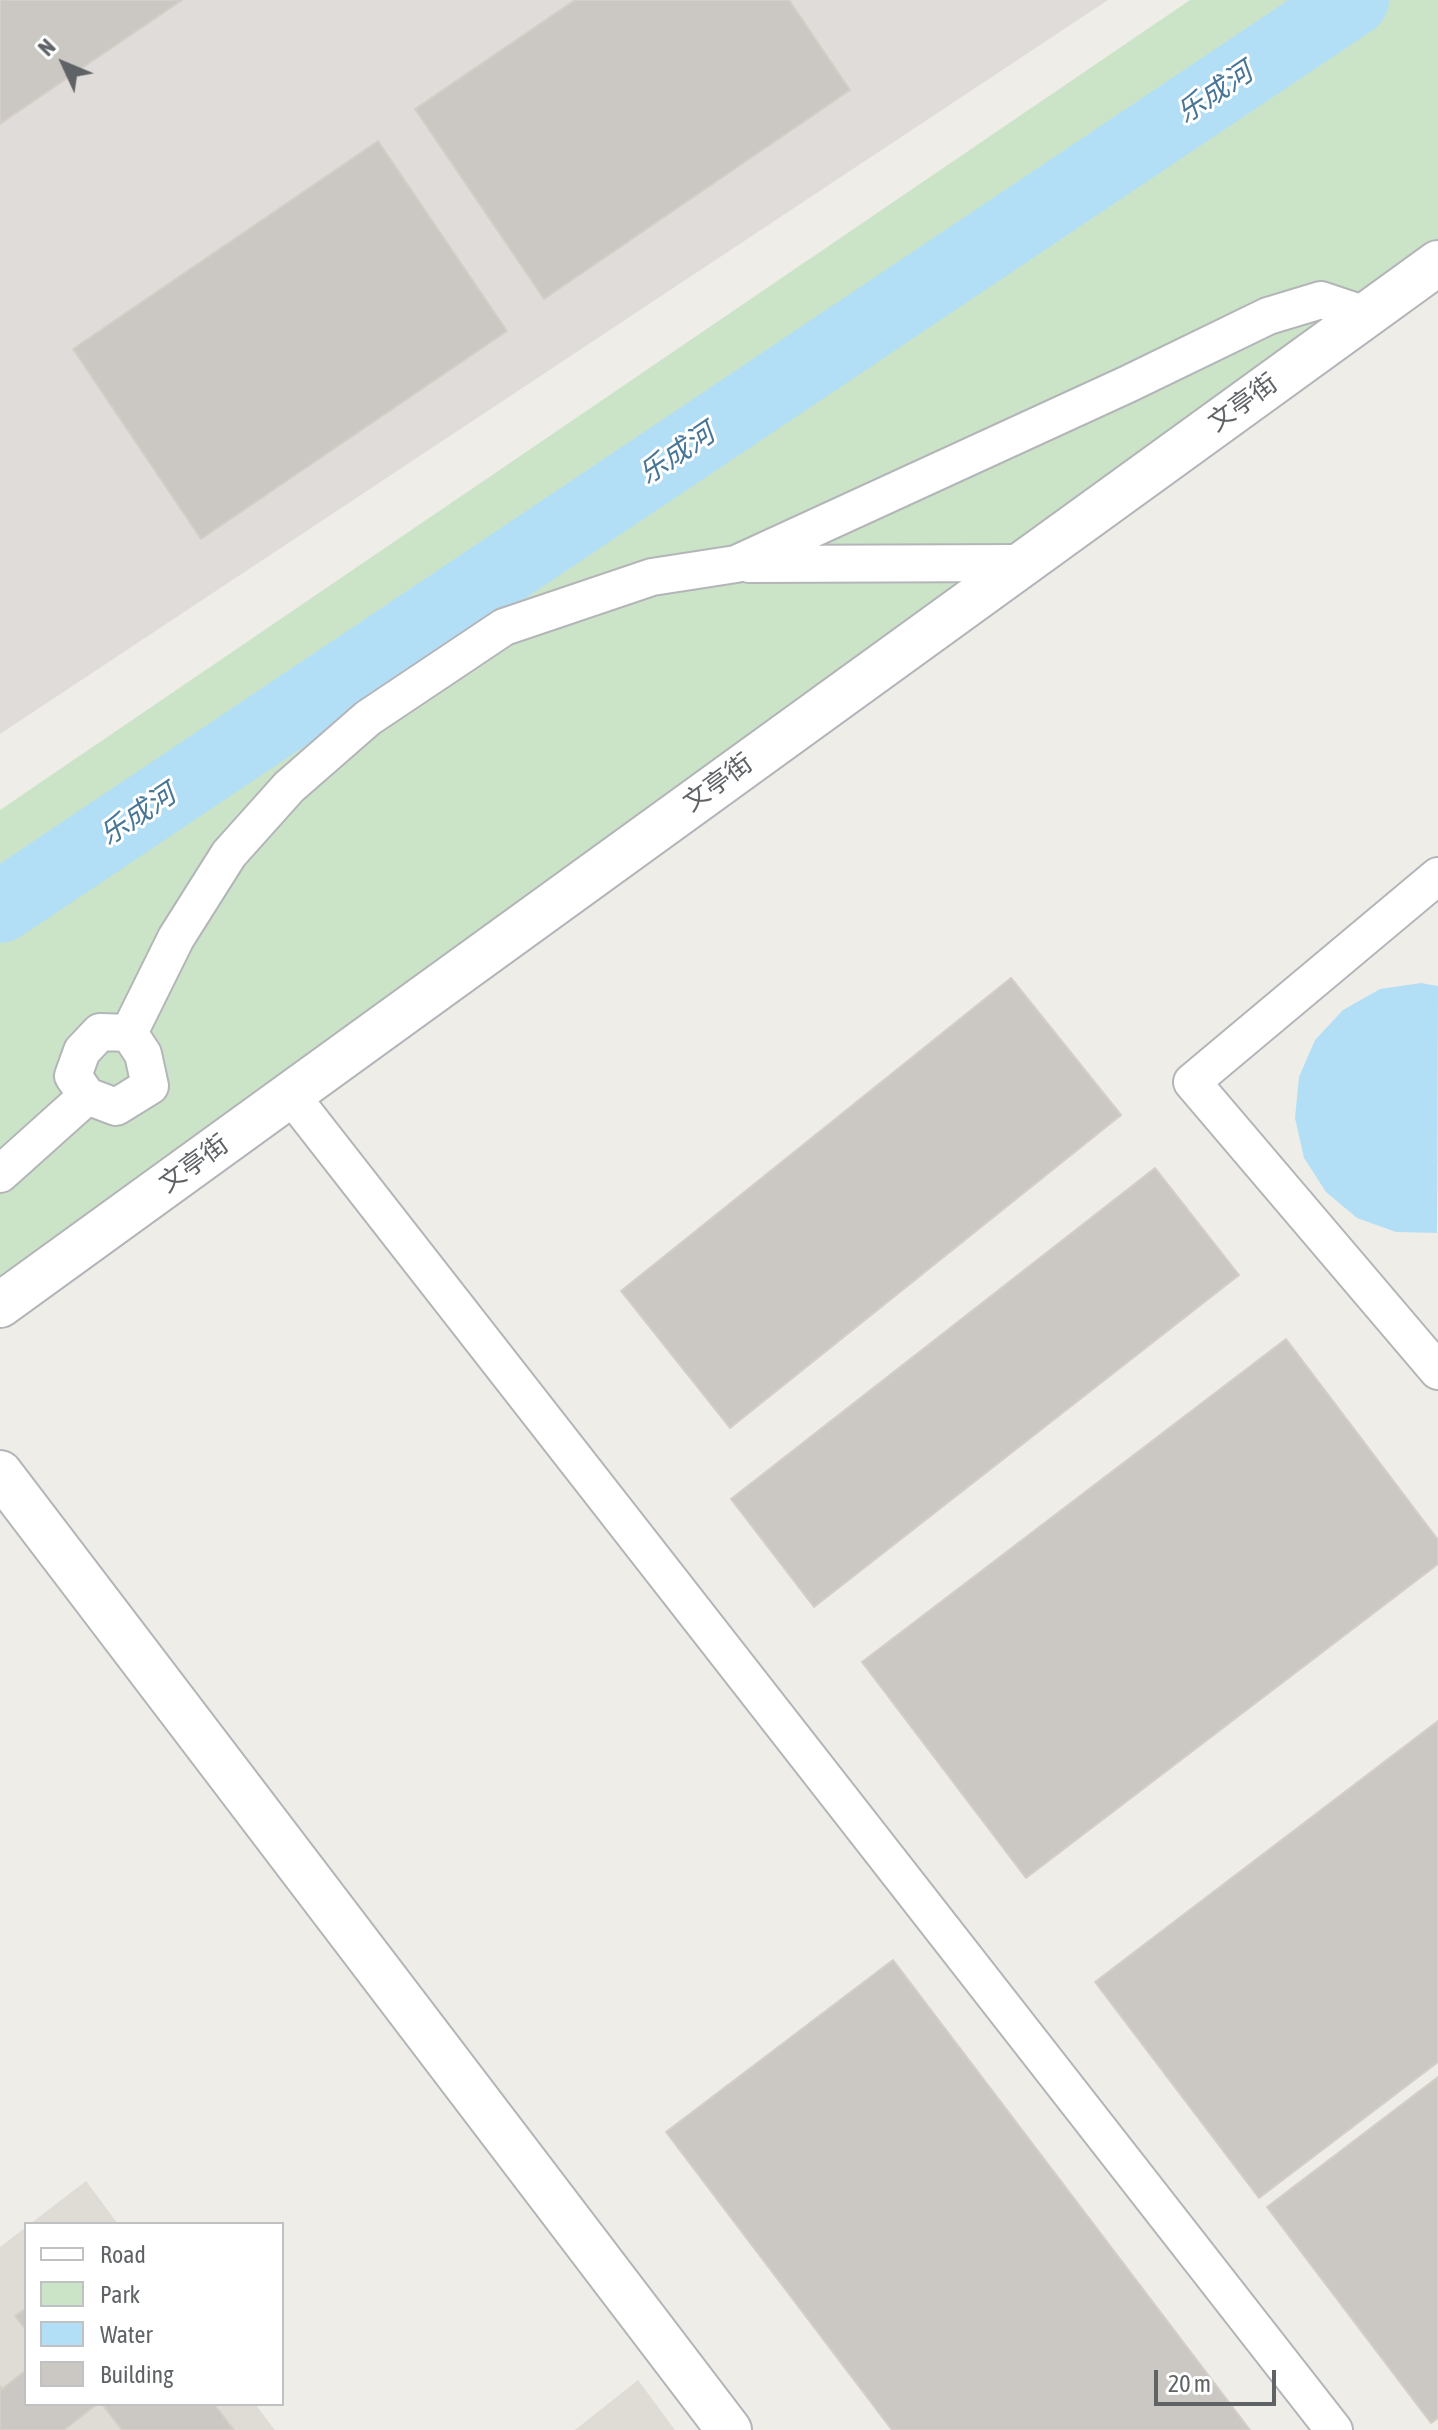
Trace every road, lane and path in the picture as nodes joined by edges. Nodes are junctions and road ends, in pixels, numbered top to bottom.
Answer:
1 (1438, 263) edge
2 (1366, 315) junction
3 (1021, 563) junction
4 (736, 564) junction
5 (1438, 876) edge
6 (129, 1033) junction
7 (290, 1094) junction
8 (87, 1096) junction
9 (0, 1174) edge
10 (0, 1305) edge
11 (1438, 1371) edge
12 (0, 1473) edge
13 (729, 2430) edge
14 (1334, 2430) edge

1 - 2 street, 文亭街
2 - 3 street, 文亭街
2 - 4 street
3 - 4 street
3 - 7 street, 文亭街
4 - 6 street
5 - 11 street
6 - 8 street
6 - 8 street
7 - 10 street, 文亭街
7 - 14 street
8 - 9 street
12 - 13 street

